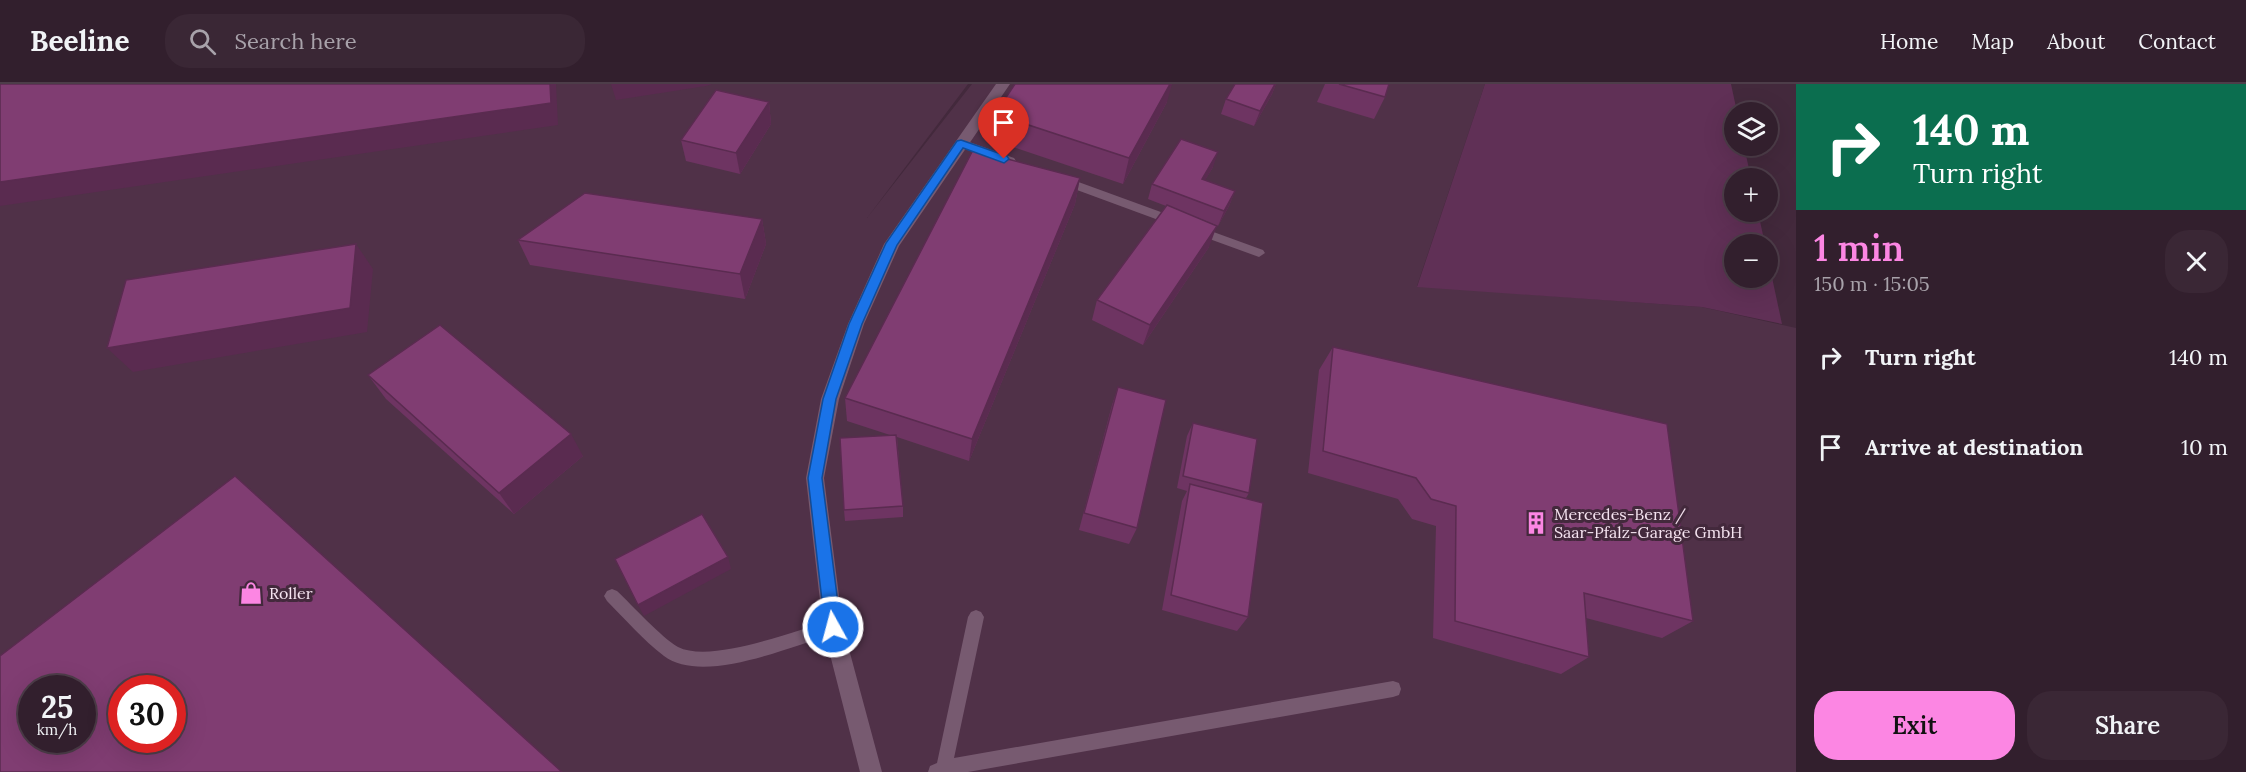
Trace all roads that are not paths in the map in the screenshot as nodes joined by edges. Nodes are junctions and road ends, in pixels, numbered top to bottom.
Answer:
1 (1003, 84) edge
2 (961, 143) junction
3 (1016, 164) edge
4 (1049, 176) edge
5 (1259, 253) dead end
6 (612, 596) dead end
7 (976, 617) dead end
8 (833, 627) junction
9 (1393, 689) dead end
10 (940, 770) edge
11 (871, 772) edge

1 - 2 street
2 - 3 lane
2 - 8 street
4 - 5 lane
6 - 8 lane
7 - 10 lane
8 - 11 street
9 - 10 lane

